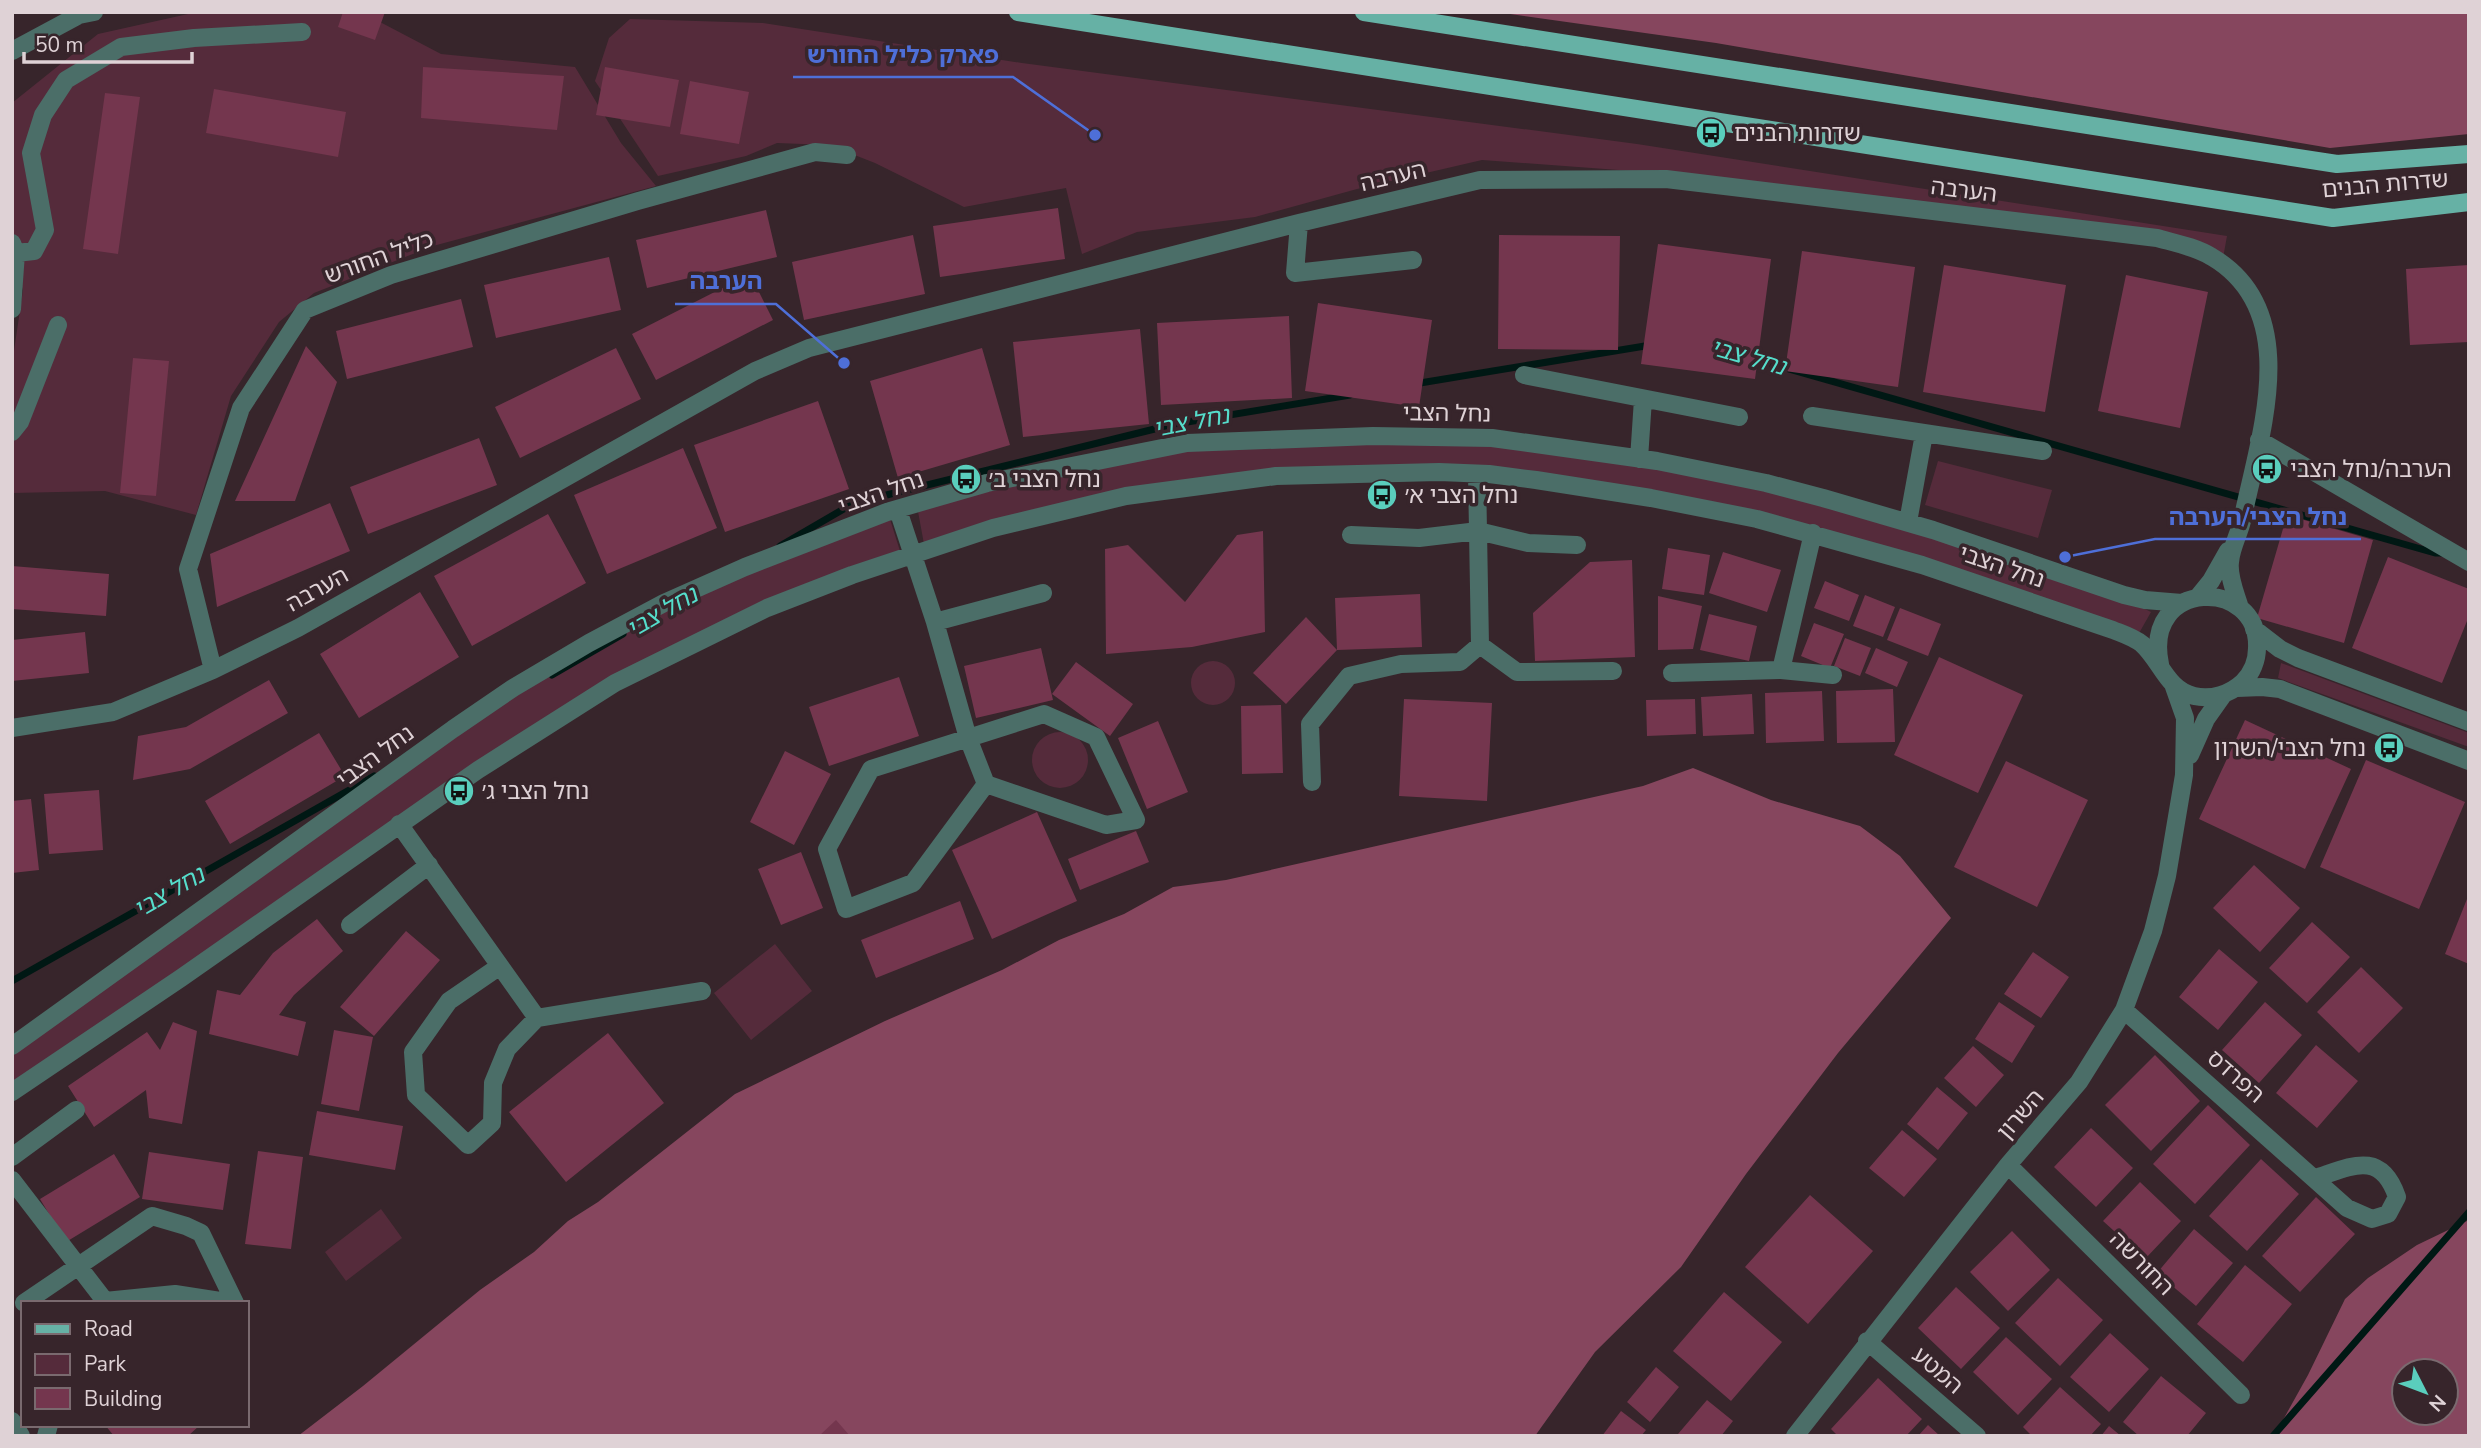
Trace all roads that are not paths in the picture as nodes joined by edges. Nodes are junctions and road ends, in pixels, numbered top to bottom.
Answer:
1 (94, 12) edge
2 (1018, 12) edge
3 (1364, 12) edge
4 (302, 33) dead end
5 (12, 51) edge
6 (2469, 154) edge
7 (847, 156) dead end
8 (2469, 202) edge
9 (1299, 223) junction
10 (14, 248) edge
11 (1413, 260) dead end
12 (12, 309) edge
13 (58, 325) dead end
14 (1524, 375) dead end
15 (1643, 399) junction
16 (1812, 416) dead end
17 (1739, 417) dead end
18 (12, 432) edge
19 (1924, 434) junction
20 (2259, 440) junction
21 (2043, 451) dead end
22 (1639, 459) junction
23 (1477, 474) junction
24 (898, 510) junction
25 (1908, 522) junction
26 (2240, 529) junction
27 (1478, 531) junction
28 (1813, 533) junction
29 (1351, 535) dead end
30 (1577, 545) dead end
31 (912, 554) junction
32 (2469, 562) edge
33 (1044, 593) dead end
34 (2190, 600) junction
35 (2240, 608) junction
36 (935, 622) junction
37 (2255, 629) junction
38 (1480, 645) junction
39 (2160, 664) junction
40 (213, 670) junction
41 (1781, 670) junction
42 (1612, 671) dead end
43 (1672, 673) dead end
44 (1833, 675) dead end
45 (2173, 684) junction
46 (2230, 692) junction
47 (2469, 722) edge
48 (12, 728) edge
49 (968, 738) junction
50 (2469, 761) edge
51 (2184, 775) junction
52 (1312, 782) dead end
53 (986, 784) junction
54 (399, 824) junction
55 (429, 865) junction
56 (350, 925) dead end
57 (500, 966) junction
58 (702, 991) dead end
59 (2124, 1010) junction
60 (537, 1018) junction
61 (12, 1046) edge
62 (12, 1092) edge
63 (76, 1110) dead end
64 (12, 1157) edge
65 (2008, 1165) junction
66 (2316, 1178) dead end
67 (12, 1180) edge
68 (79, 1265) junction
69 (27, 1301) edge
70 (104, 1301) edge
71 (114, 1301) edge
72 (221, 1301) edge
73 (233, 1301) edge
74 (1867, 1341) junction
75 (2241, 1395) dead end
76 (12, 1422) edge
77 (21, 1436) edge
78 (1795, 1436) edge
79 (1977, 1436) edge

1 - 5 street
2 - 8 main road, שדרות הבנים
3 - 6 main road, שדרות הבנים
4 - 10 street
7 - 40 street, כליל החורש
9 - 11 street
9 - 20 street, הערבה
9 - 40 street, הערבה
10 - 12 street
13 - 18 street
14 - 15 street
15 - 17 street
15 - 22 street
16 - 19 street
19 - 21 street
19 - 25 street
20 - 26 street, הערבה
20 - 32 street
22 - 24 street, נחל הצבי
22 - 25 street, נחל הצבי
23 - 27 street
23 - 28 street, נחל הצבי
23 - 31 street, נחל הצבי
24 - 31 street
24 - 61 street, נחל הצבי
25 - 34 street, נחל הצבי
26 - 34 street, הערבה
26 - 35 street, הערבה
27 - 29 street
27 - 30 street
27 - 38 street
28 - 39 street, נחל הצבי
28 - 41 street
31 - 36 street
31 - 54 street, נחל הצבי
33 - 36 street
34 - 35 street
34 - 39 street
35 - 37 street
36 - 49 street
37 - 46 street
37 - 47 street
38 - 42 street
38 - 52 street
39 - 45 street
40 - 48 street, הערבה
41 - 43 street
41 - 44 street
45 - 46 street
45 - 51 street, השרון
46 - 50 street
46 - 51 street, השרון
49 - 53 street
49 - 53 street
49 - 53 street
51 - 59 street, השרון
54 - 55 street
54 - 62 street, נחל הצבי
55 - 56 street
55 - 57 street
57 - 60 street
57 - 60 street
58 - 60 street
59 - 65 street, השרון
59 - 66 street, הפרדס
63 - 64 street
65 - 74 street, השרון
65 - 75 street, החורשה
67 - 68 street
68 - 69 street
68 - 70 street
68 - 73 street
71 - 72 street
74 - 78 street, השרון
74 - 79 street, המטע
76 - 77 street

